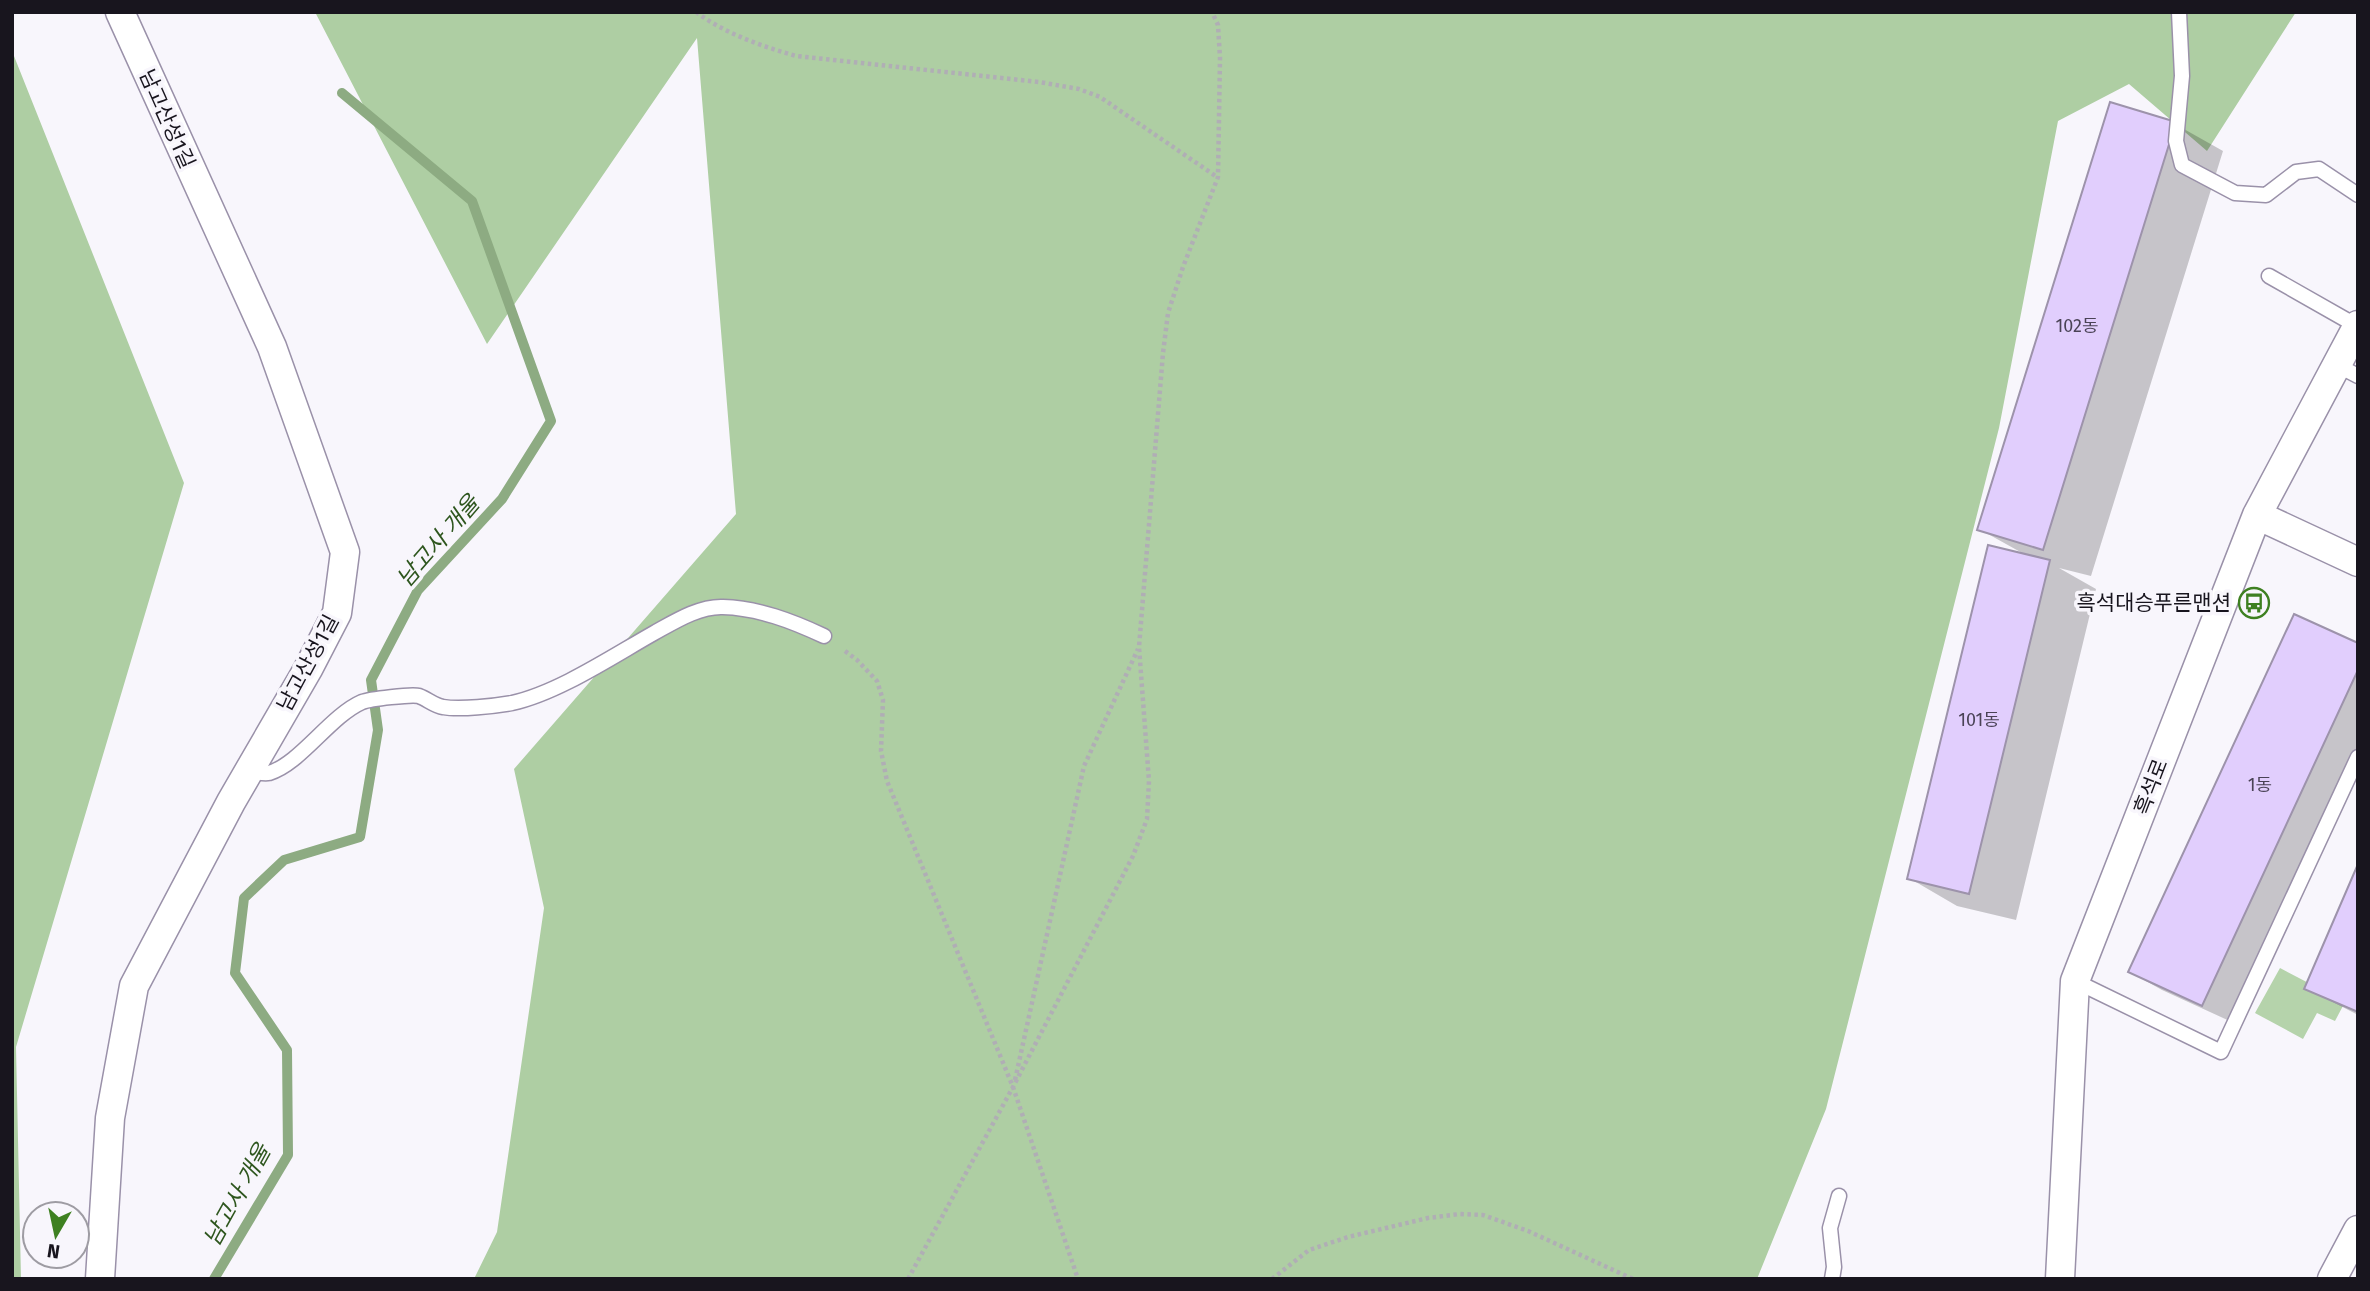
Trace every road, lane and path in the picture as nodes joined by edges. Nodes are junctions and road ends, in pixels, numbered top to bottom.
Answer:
1 (120, 12) edge
2 (696, 12) edge
3 (1212, 12) edge
4 (2179, 12) edge
5 (1218, 177) junction
6 (2358, 195) edge
7 (2269, 276) dead end
8 (2357, 325) edge
9 (2348, 370) edge
10 (2257, 514) junction
11 (2358, 562) edge
12 (824, 636) joint
13 (1139, 647) junction
14 (2358, 757) edge
15 (248, 772) junction
16 (2075, 981) junction
17 (1013, 1087) junction
18 (1839, 1196) dead end
19 (2358, 1230) edge
20 (100, 1279) edge
21 (908, 1279) edge
22 (1077, 1279) edge
23 (1272, 1279) edge
24 (1633, 1279) edge
25 (1832, 1279) edge
26 (2060, 1279) edge
27 (2332, 1279) edge

1 - 15 street, 남고산성1길
2 - 5 path
3 - 5 path
4 - 6 lane
5 - 13 path
7 - 8 lane
8 - 9 street, 흑석로
9 - 10 street, 흑석로
10 - 11 street
10 - 16 street, 흑석로
12 - 15 lane
12 - 17 path
13 - 17 path
13 - 17 path
14 - 16 lane
15 - 20 street, 남고산성1길
16 - 26 street, 흑석로
17 - 21 path
17 - 22 path
18 - 25 lane
19 - 27 street
23 - 24 path

